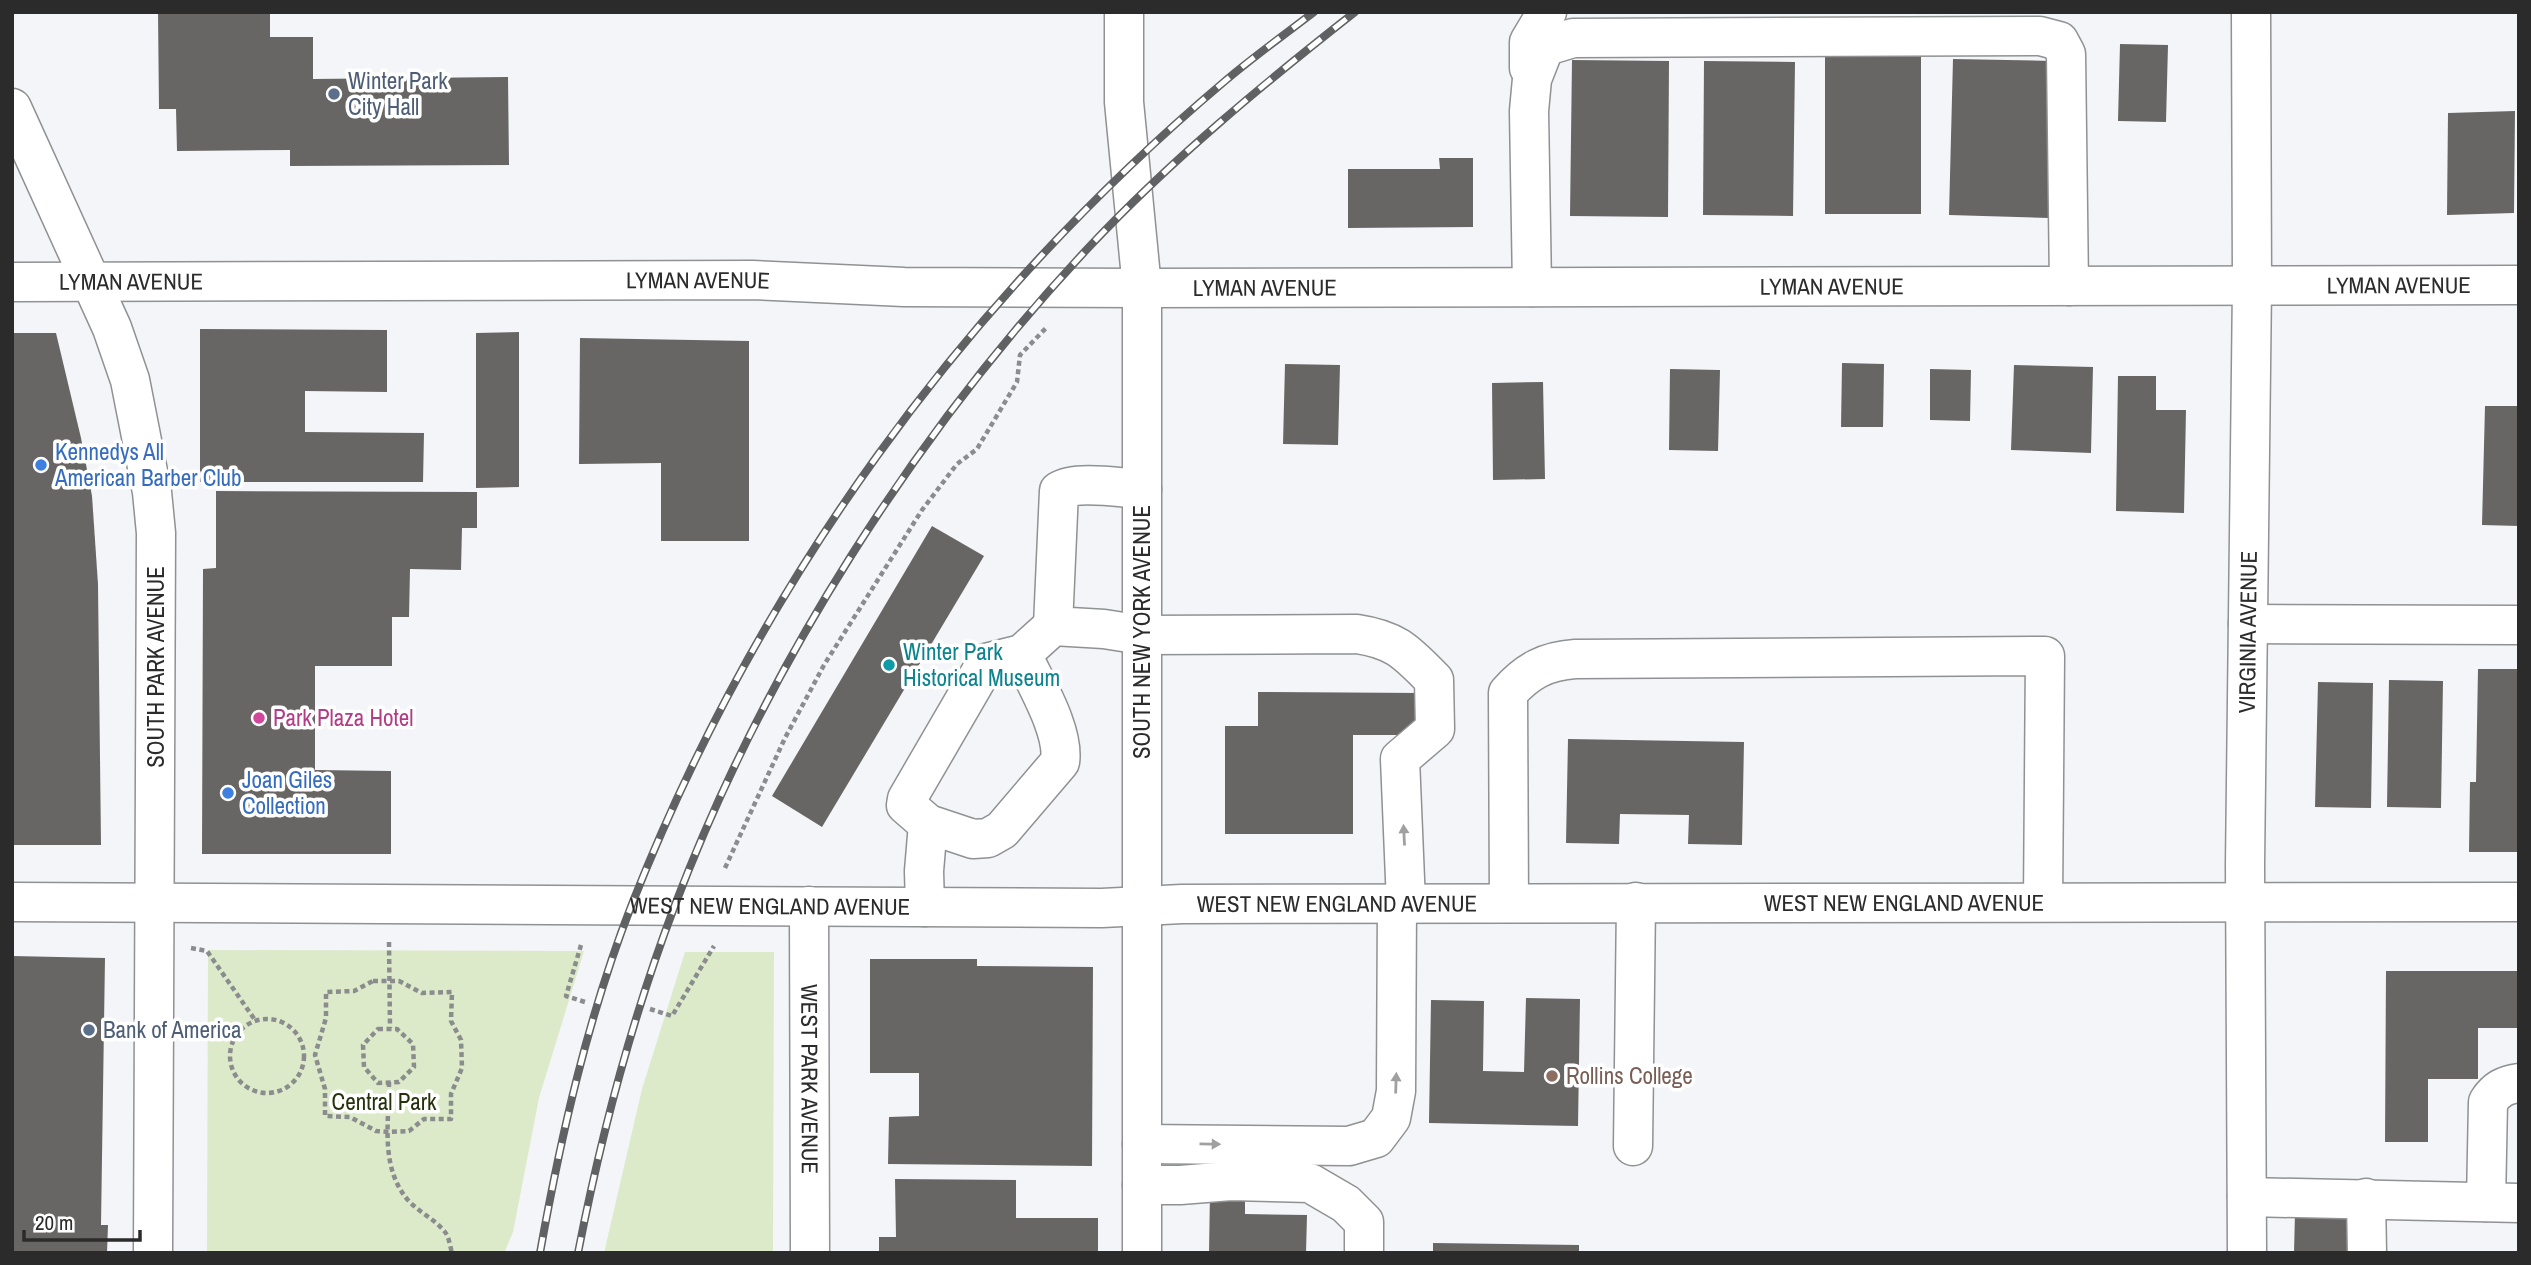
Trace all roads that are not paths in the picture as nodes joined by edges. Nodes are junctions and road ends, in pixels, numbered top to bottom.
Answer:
1 (1124, 12) edge
2 (1547, 12) edge
3 (2251, 12) edge
4 (12, 108) edge
5 (1529, 111) junction
6 (12, 282) edge
7 (91, 283) junction
8 (2519, 285) edge
9 (2068, 286) junction
10 (2252, 286) junction
11 (1532, 287) junction
12 (1142, 288) junction
13 (1142, 489) junction
14 (2248, 624) junction
15 (2519, 625) edge
16 (1053, 626) junction
17 (1142, 635) junction
18 (1021, 654) junction
19 (928, 824) junction
20 (2245, 901) junction
21 (12, 902) edge
22 (1636, 902) junction
23 (2043, 902) junction
24 (2519, 902) edge
25 (156, 903) junction
26 (1402, 903) junction
27 (1509, 903) junction
28 (809, 906) junction
29 (1142, 906) junction
30 (925, 907) junction
31 (2519, 1083) edge
32 (1142, 1144) junction
33 (1633, 1146) dead end
34 (1142, 1185) junction
35 (2247, 1197) junction
36 (2366, 1198) junction
37 (2502, 1203) edge
38 (153, 1253) edge
39 (810, 1253) edge
40 (1142, 1253) edge
41 (1364, 1253) edge
42 (2247, 1253) edge
43 (2367, 1253) edge

1 - 12 street, SOUTH NEW YORK AVENUE
2 - 5 street
3 - 10 street, VIRGINIA AVENUE
4 - 7 street, SOUTH PARK AVENUE
5 - 9 street
5 - 11 street
6 - 7 street, LYMAN AVENUE
7 - 12 street, LYMAN AVENUE
7 - 25 street, SOUTH PARK AVENUE
8 - 10 street, LYMAN AVENUE
9 - 10 street, LYMAN AVENUE
9 - 11 street, LYMAN AVENUE
10 - 14 street, VIRGINIA AVENUE
11 - 12 street, LYMAN AVENUE
12 - 13 street, SOUTH NEW YORK AVENUE
13 - 16 street
13 - 17 street, SOUTH NEW YORK AVENUE
14 - 15 street
14 - 20 street, VIRGINIA AVENUE
16 - 17 street
16 - 18 street
26 -> 17 street
17 - 29 street, SOUTH NEW YORK AVENUE
18 - 19 street
18 - 19 street
19 - 30 street
20 - 23 street, WEST NEW ENGLAND AVENUE
20 - 24 street, WEST NEW ENGLAND AVENUE
20 - 35 street, VIRGINIA AVENUE
21 - 25 street, WEST NEW ENGLAND AVENUE
22 - 23 street, WEST NEW ENGLAND AVENUE
22 - 27 street, WEST NEW ENGLAND AVENUE
22 - 33 street
23 - 27 street
25 - 28 street, WEST NEW ENGLAND AVENUE
25 - 38 street, SOUTH PARK AVENUE
26 - 27 street, WEST NEW ENGLAND AVENUE
26 - 29 street, WEST NEW ENGLAND AVENUE
32 -> 26 street
28 - 30 street, WEST NEW ENGLAND AVENUE
28 - 39 street, WEST PARK AVENUE
29 - 30 street, WEST NEW ENGLAND AVENUE
29 - 32 street, SOUTH NEW YORK AVENUE
31 - 37 street
32 - 34 street, SOUTH NEW YORK AVENUE
34 - 40 street, SOUTH NEW YORK AVENUE
34 - 41 street
35 - 36 street
35 - 42 street, VIRGINIA AVENUE
36 - 37 street
36 - 43 street

